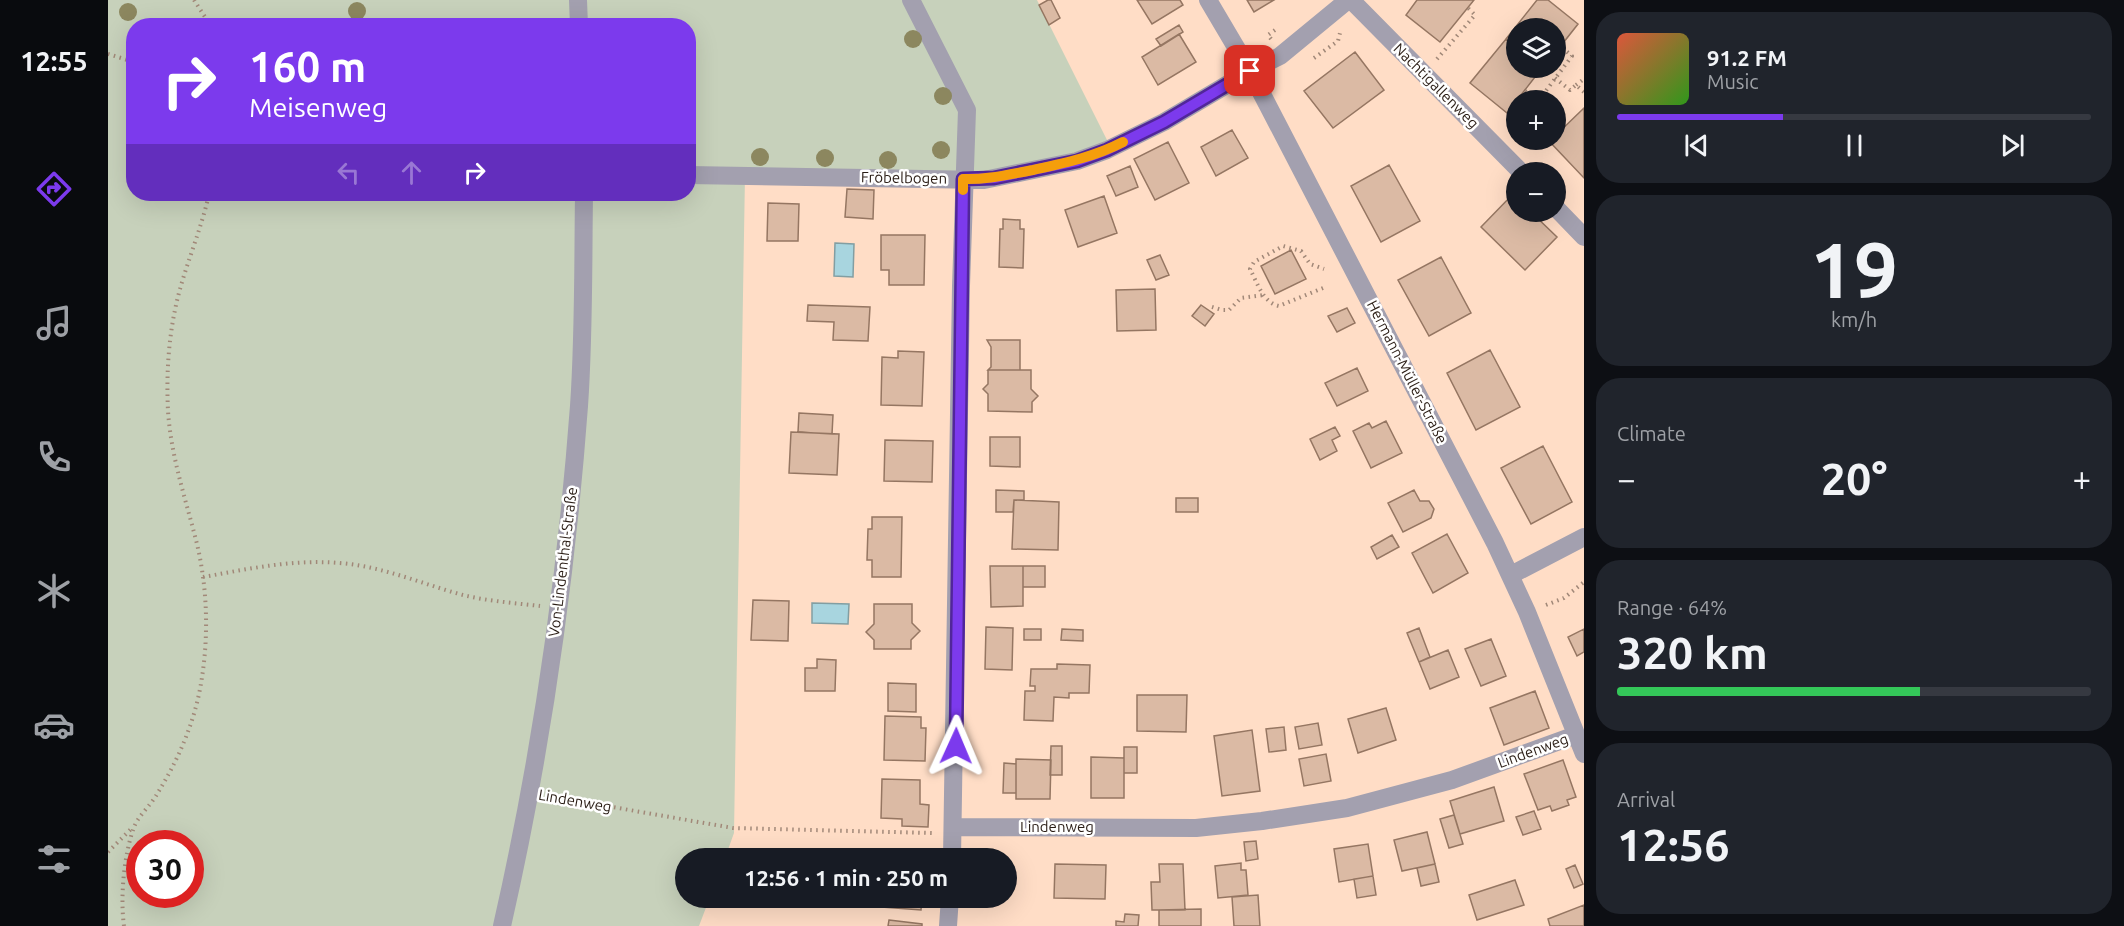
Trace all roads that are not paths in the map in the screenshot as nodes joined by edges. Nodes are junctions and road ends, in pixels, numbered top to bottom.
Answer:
1 (578, 0) edge
2 (911, 0) edge
3 (1208, 0) edge
4 (1349, 0) edge
5 (579, 18) edge
6 (1250, 71) junction
7 (1511, 162) edge
8 (696, 175) edge
9 (963, 179) junction
10 (584, 201) edge
11 (1566, 218) edge
12 (1584, 237) edge
13 (1584, 537) edge
14 (1511, 575) junction
15 (1576, 735) junction
16 (1584, 754) edge
17 (954, 827) junction
18 (953, 848) edge
19 (949, 908) edge
20 (502, 926) edge
21 (948, 926) edge

1 - 5 street
2 - 9 street, Fröbelbogen
3 - 6 street, Hermann-Müller-Straße
4 - 6 street
4 - 7 street, Nachtigallenweg
6 - 9 street
6 - 14 street, Hermann-Müller-Straße
8 - 9 street, Fröbelbogen
9 - 17 street
10 - 20 street, Von-Lindenthal-Straße
11 - 12 street
13 - 14 street
14 - 15 street, Hermann-Müller-Straße
15 - 16 street, Hermann-Müller-Straße
15 - 17 street, Lindenweg
17 - 18 street
19 - 21 street

